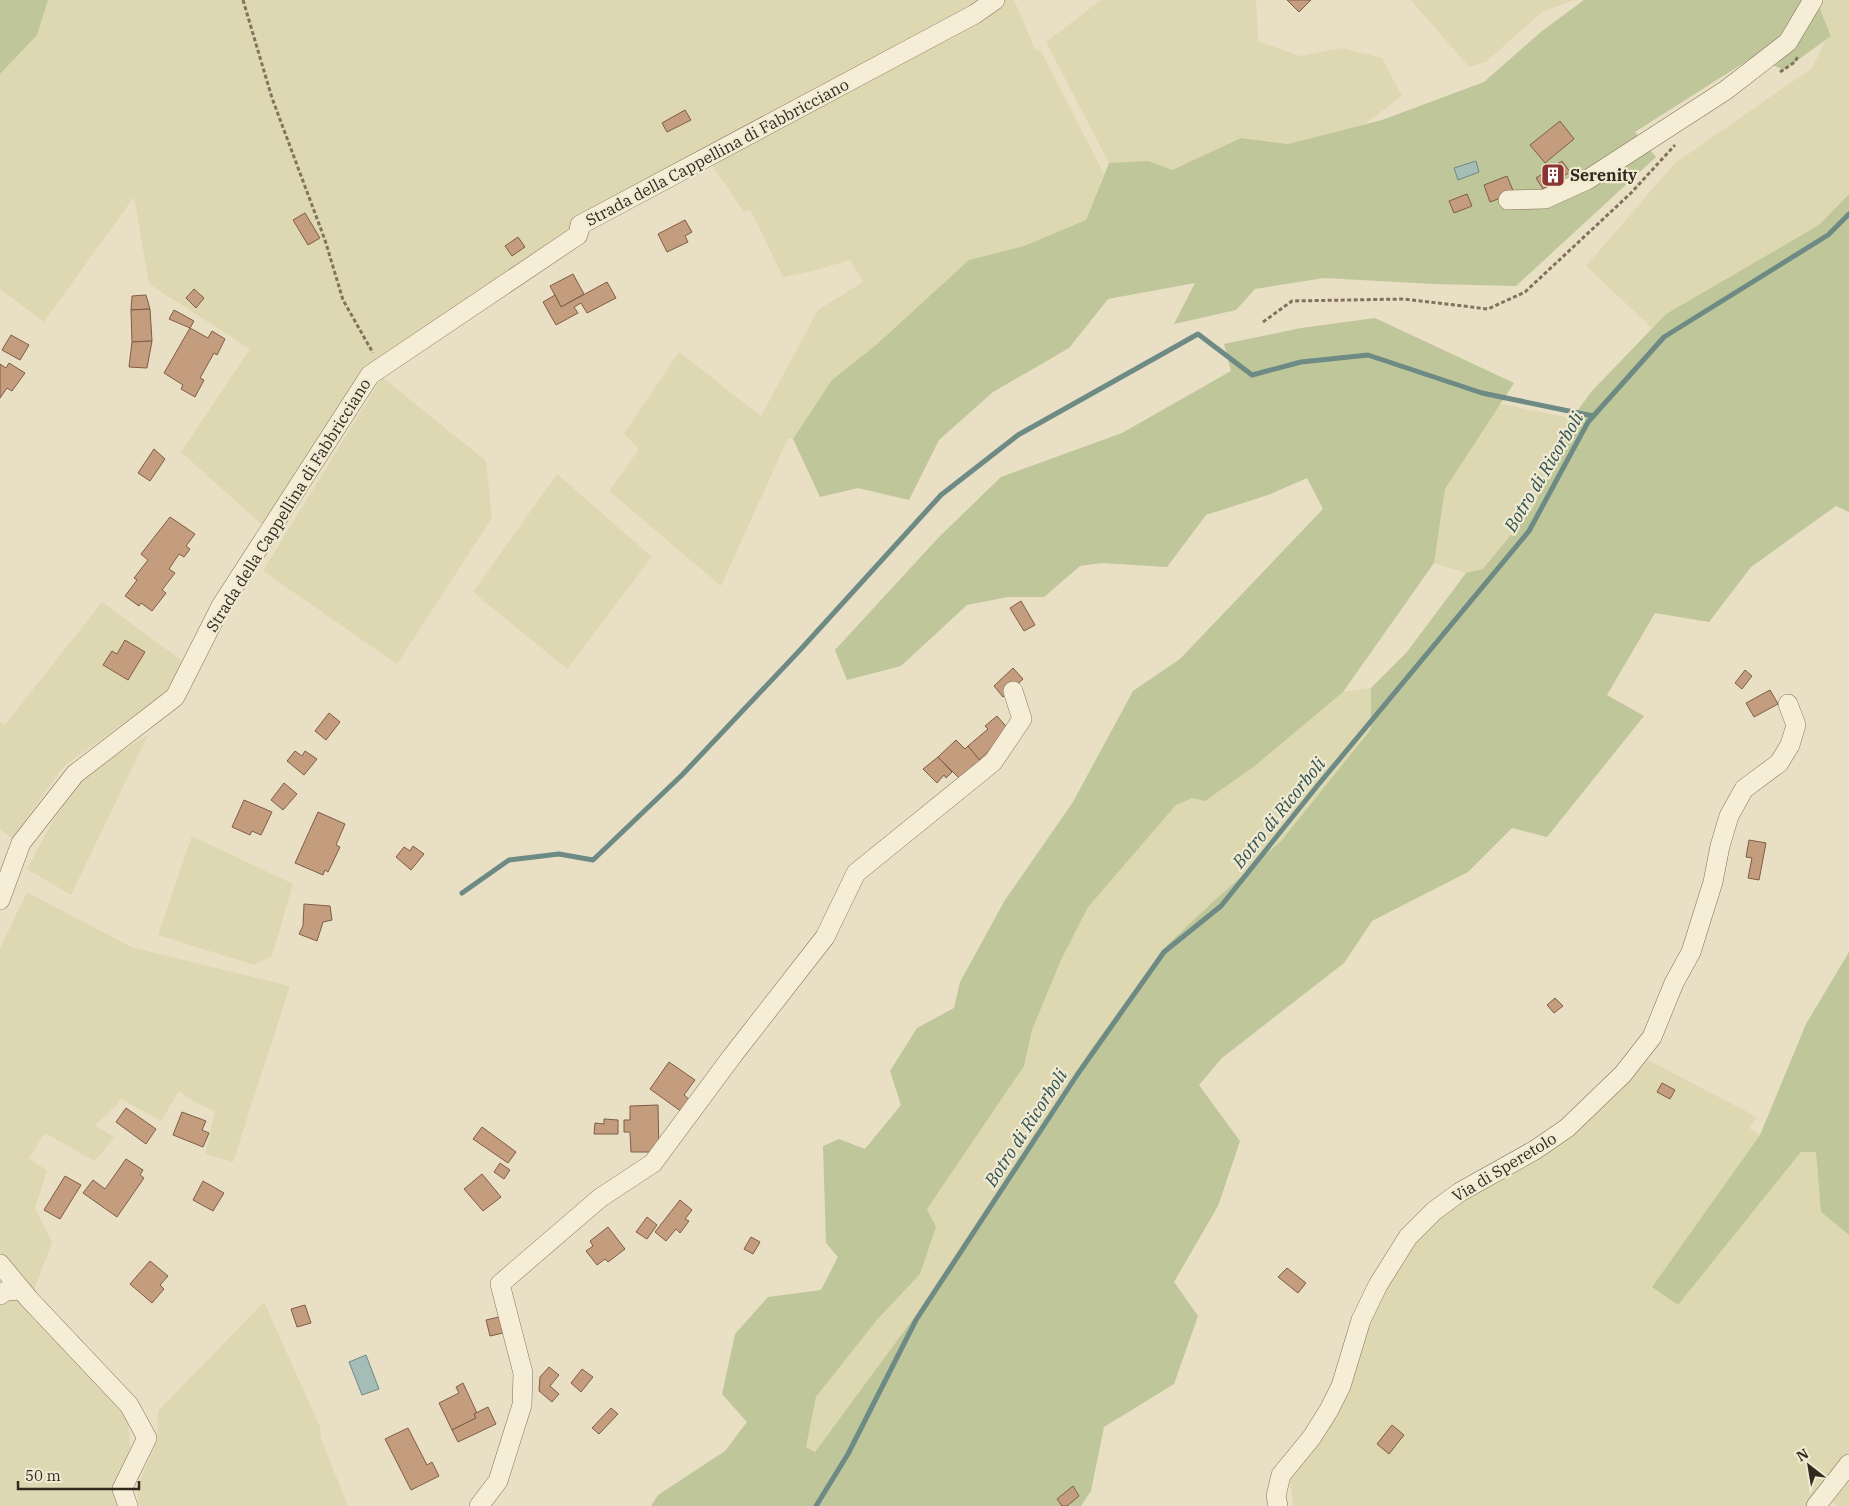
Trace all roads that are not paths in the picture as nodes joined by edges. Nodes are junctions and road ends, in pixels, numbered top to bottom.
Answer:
1 (995, 0) edge
2 (1813, 0) edge
3 (1508, 200) dead end
4 (1013, 691) dead end
5 (1788, 704) dead end
6 (0, 900) edge
7 (0, 1264) edge
8 (20, 1290) junction
9 (0, 1295) edge
10 (1849, 1464) edge
11 (128, 1506) edge
12 (479, 1506) edge
13 (1278, 1506) edge
14 (1816, 1506) edge

1 - 6 street, Strada della Cappellina di Fabbricciano
2 - 3 street
4 - 12 street
5 - 13 street, Via di Speretolo
7 - 8 street
8 - 9 street
8 - 11 street
10 - 14 street

